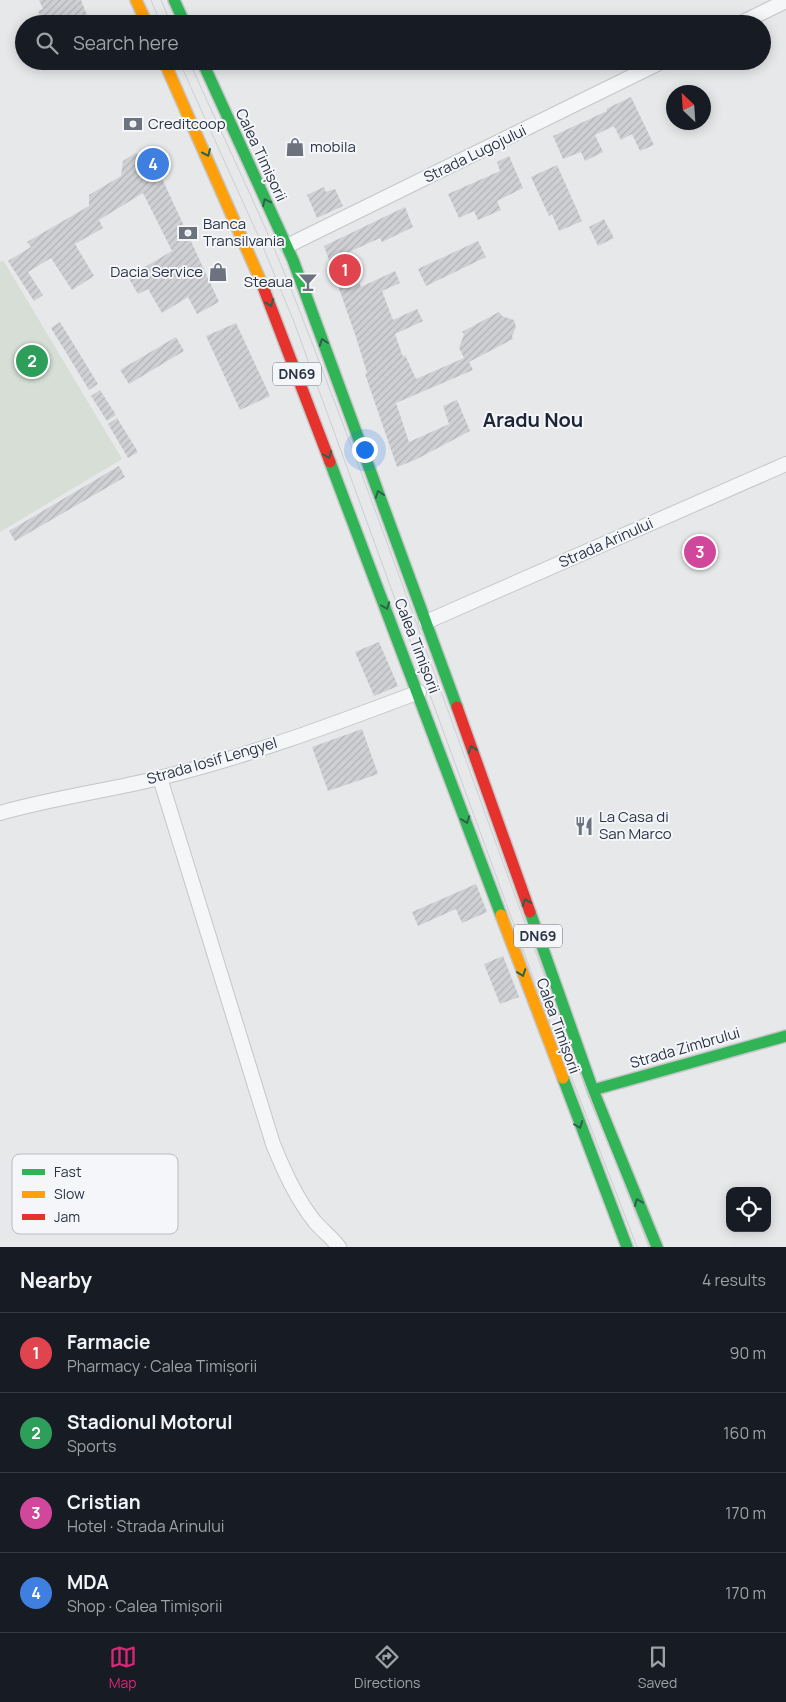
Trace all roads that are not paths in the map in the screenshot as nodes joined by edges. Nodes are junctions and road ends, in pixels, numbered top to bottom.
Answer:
1 (136, 0) edge
2 (174, 0) edge
3 (786, 1) edge
4 (143, 15) edge
5 (181, 15) edge
6 (757, 15) edge
7 (168, 70) edge
8 (206, 70) edge
9 (645, 70) edge
10 (287, 246) junction
11 (786, 464) edge
12 (426, 622) junction
13 (419, 692) junction
14 (160, 778) junction
15 (0, 813) edge
16 (786, 1036) edge
17 (593, 1090) junction
18 (339, 1247) edge
19 (627, 1247) edge
20 (657, 1247) edge

1 - 4 main road
2 - 5 main road
3 - 6 street
7 -> 13 main road, Calea Timișorii / DN69
10 -> 8 main road, Calea Timișorii / DN69
9 - 10 street, Strada Lugojului
12 -> 10 main road, Calea Timișorii / DN69
11 - 12 street, Strada Arinului
17 -> 12 main road, Calea Timișorii / DN69
13 - 14 street, Strada Iosif Lengyel
13 -> 19 main road, Calea Timișorii / DN69
14 - 15 street, Strada Iosif Lengyel
14 - 18 street
16 - 17 main road, Strada Zimbrului
20 -> 17 main road, Calea Timișorii / DN69

